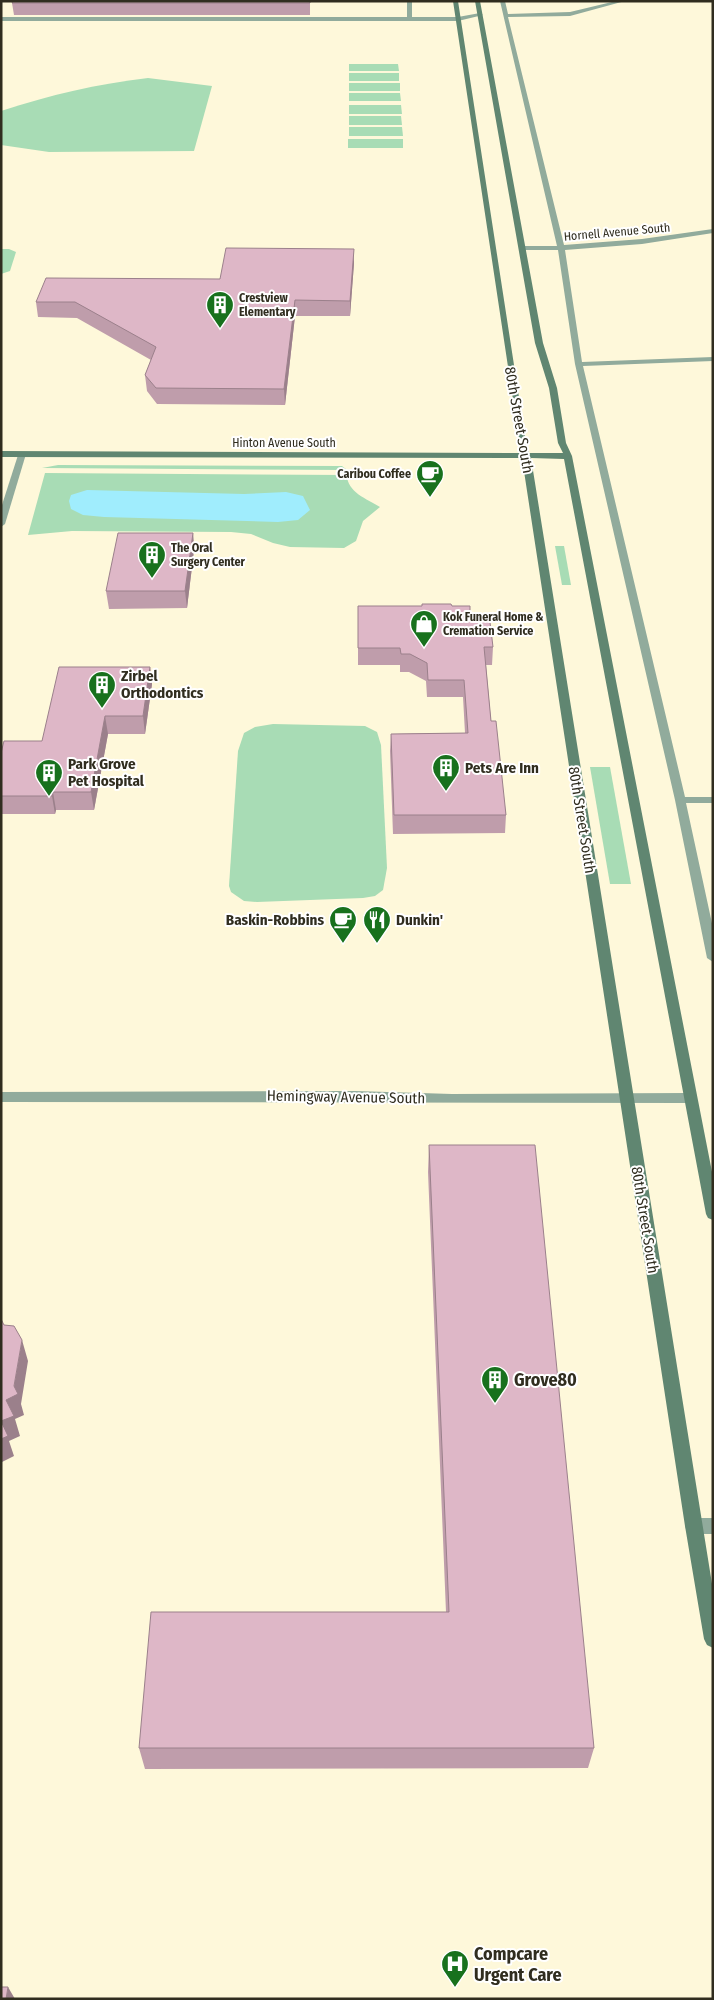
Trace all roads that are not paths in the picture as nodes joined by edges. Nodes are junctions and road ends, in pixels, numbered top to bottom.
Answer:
1 (408, 1) edge
2 (455, 1) edge
3 (477, 1) edge
4 (502, 1) edge
5 (623, 1) edge
6 (480, 15) junction
7 (505, 16) junction
8 (1, 19) edge
9 (410, 19) junction
10 (458, 19) junction
11 (713, 231) edge
12 (522, 248) junction
13 (561, 248) junction
14 (713, 359) edge
15 (579, 364) junction
16 (1, 454) edge
17 (22, 454) junction
18 (526, 456) junction
19 (568, 456) junction
20 (1, 524) edge
21 (680, 800) junction
22 (713, 800) edge
23 (713, 958) edge
24 (1, 1097) edge
25 (690, 1098) junction
26 (626, 1099) junction
27 (713, 1214) edge
28 (693, 1526) junction
29 (713, 1526) edge
30 (713, 1639) edge

1 - 9 street
2 - 10 main road, 80th Street South
3 - 6 main road
4 - 7 street
5 - 7 street
6 - 10 street
6 - 12 main road
7 - 13 street
8 - 9 street
9 - 10 street
10 - 18 main road, 80th Street South
11 - 13 street, Hornell Avenue South
12 - 13 street, Hornell Avenue South
12 - 19 main road
13 - 15 street
14 - 15 street
15 - 21 street
16 - 17 main road, Hinton Avenue South
17 - 18 main road, Hinton Avenue South
17 - 20 street
18 - 19 main road, Hinton Avenue South
18 - 26 main road, 80th Street South
19 - 25 main road
21 - 22 street
21 - 23 street
24 - 26 street, Hemingway Avenue South
25 - 26 street, Hemingway Avenue South
25 - 27 main road
26 - 28 main road, 80th Street South
28 - 29 street
28 - 30 main road, 80th Street South

